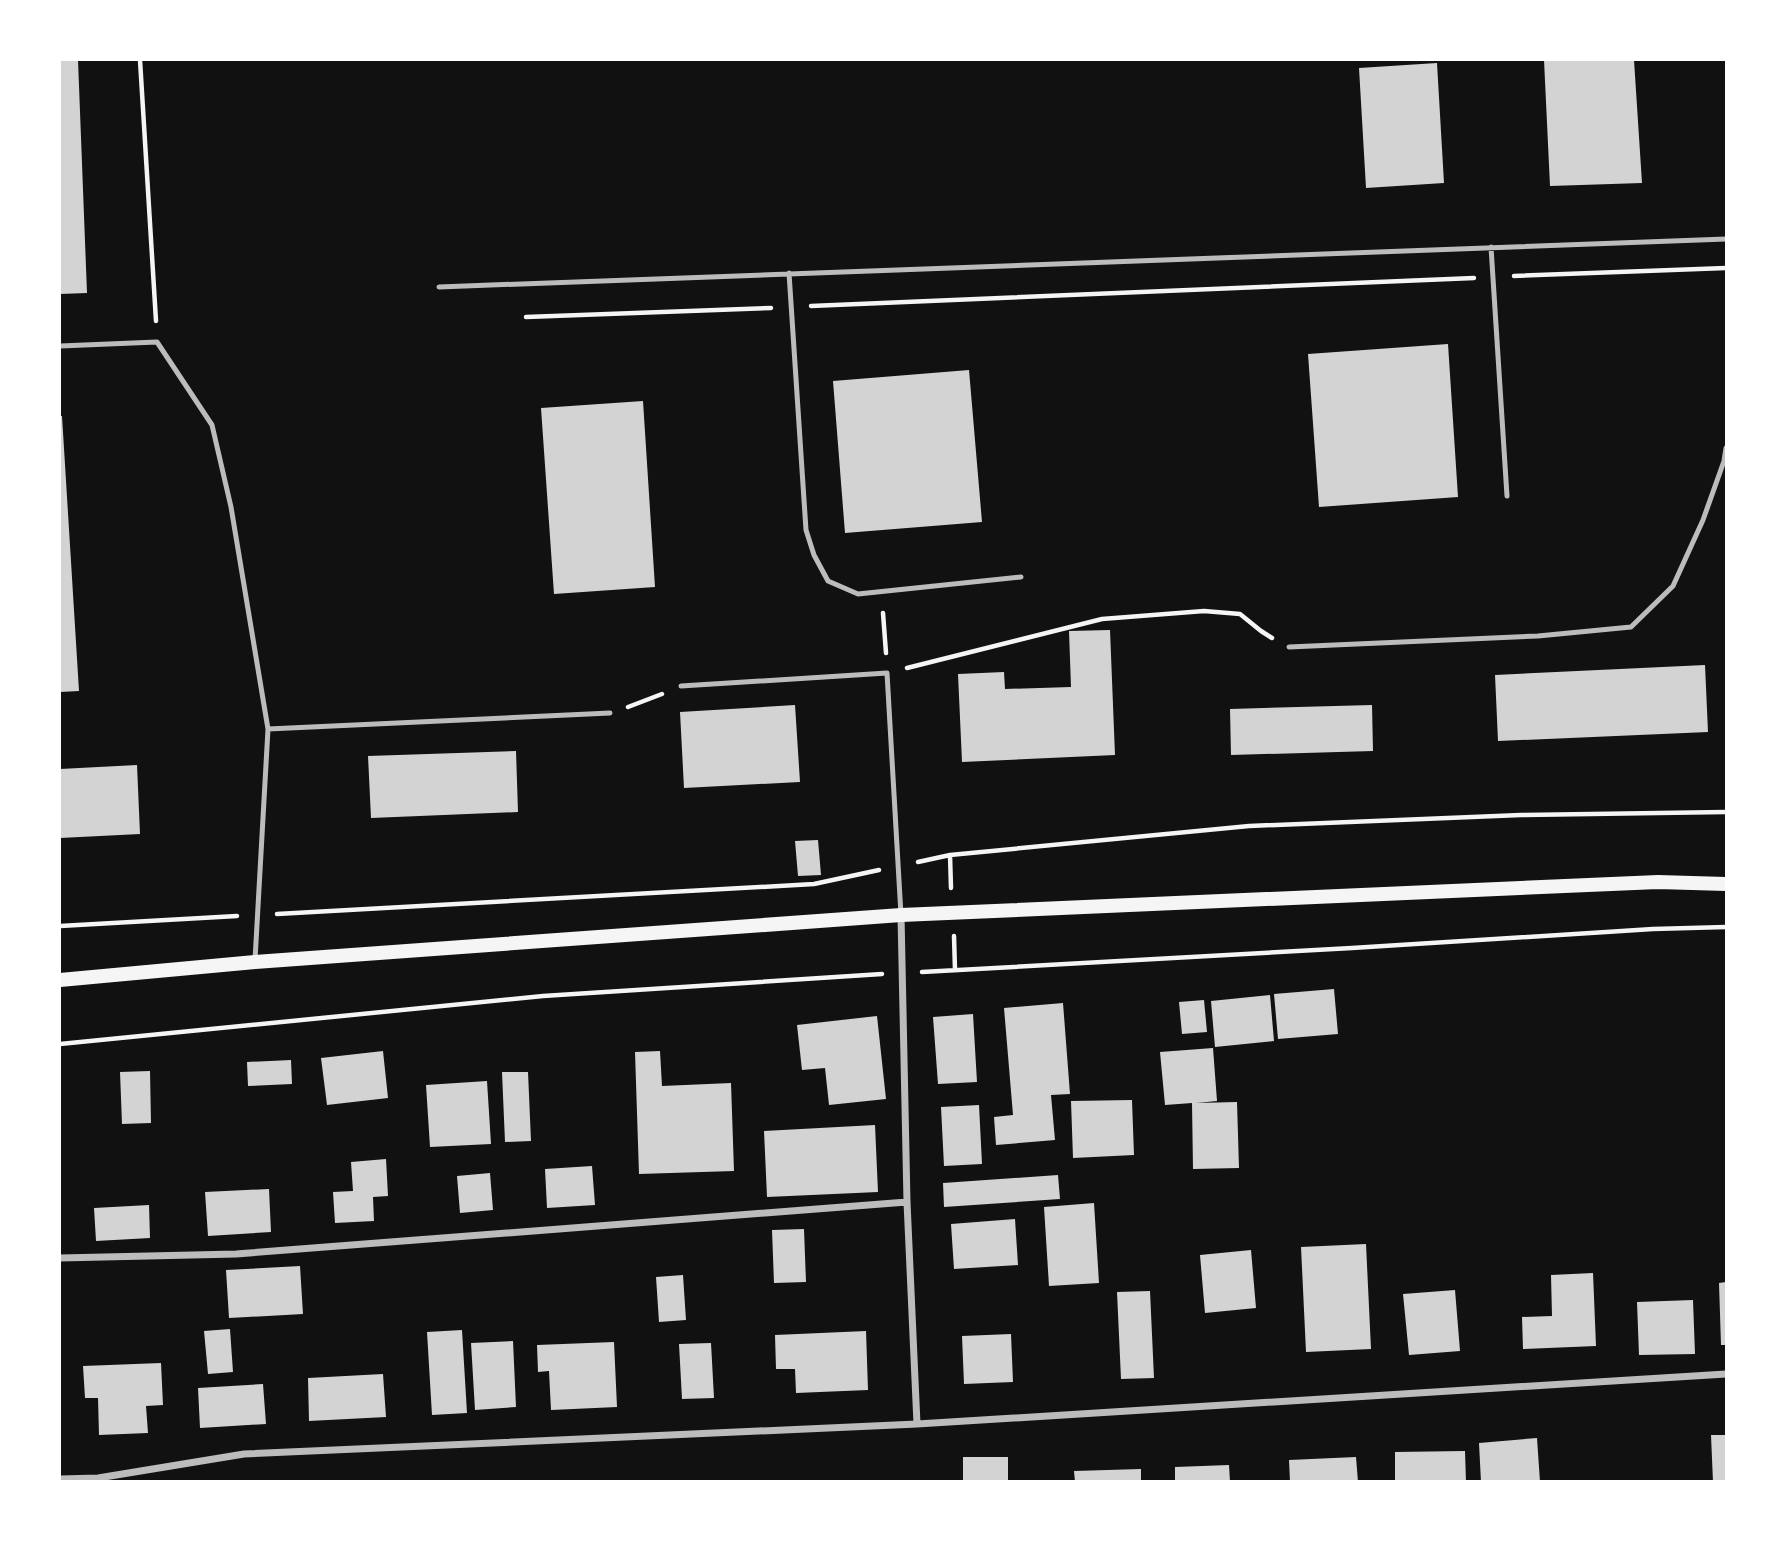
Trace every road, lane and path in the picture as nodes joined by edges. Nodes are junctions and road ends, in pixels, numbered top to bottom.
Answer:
1 (140, 60) edge
2 (1727, 239) edge
3 (1491, 247) junction
4 (1727, 268) edge
5 (789, 273) junction
6 (1493, 277) junction
7 (439, 287) dead end
8 (792, 307) junction
9 (526, 317) dead end
10 (158, 342) junction
11 (60, 346) edge
12 (1727, 448) edge
13 (1507, 496) dead end
14 (1021, 577) dead end
15 (882, 591) junction
16 (1289, 647) joint
17 (887, 673) junction
18 (681, 686) joint
19 (610, 713) joint
20 (268, 729) junction
21 (1727, 884) edge
22 (901, 915) junction
23 (255, 962) junction
24 (60, 980) edge
25 (906, 1202) junction
26 (60, 1258) edge
27 (1727, 1374) edge
28 (917, 1424) junction
29 (60, 1479) edge

1 - 10 path
2 - 3 lane
3 - 5 lane
3 - 6 lane
4 - 6 path
5 - 7 lane
5 - 8 lane
6 - 8 path
6 - 13 lane
8 - 9 path
8 - 15 lane
10 - 11 lane
10 - 20 lane
12 - 16 lane
14 - 15 lane
15 - 17 path
16 - 17 path
17 - 18 lane
17 - 22 lane
18 - 19 path
19 - 20 lane
20 - 23 lane
21 - 22 main road
22 - 23 main road
22 - 25 street
23 - 24 main road
25 - 26 street
25 - 28 street
27 - 28 street
28 - 29 street

